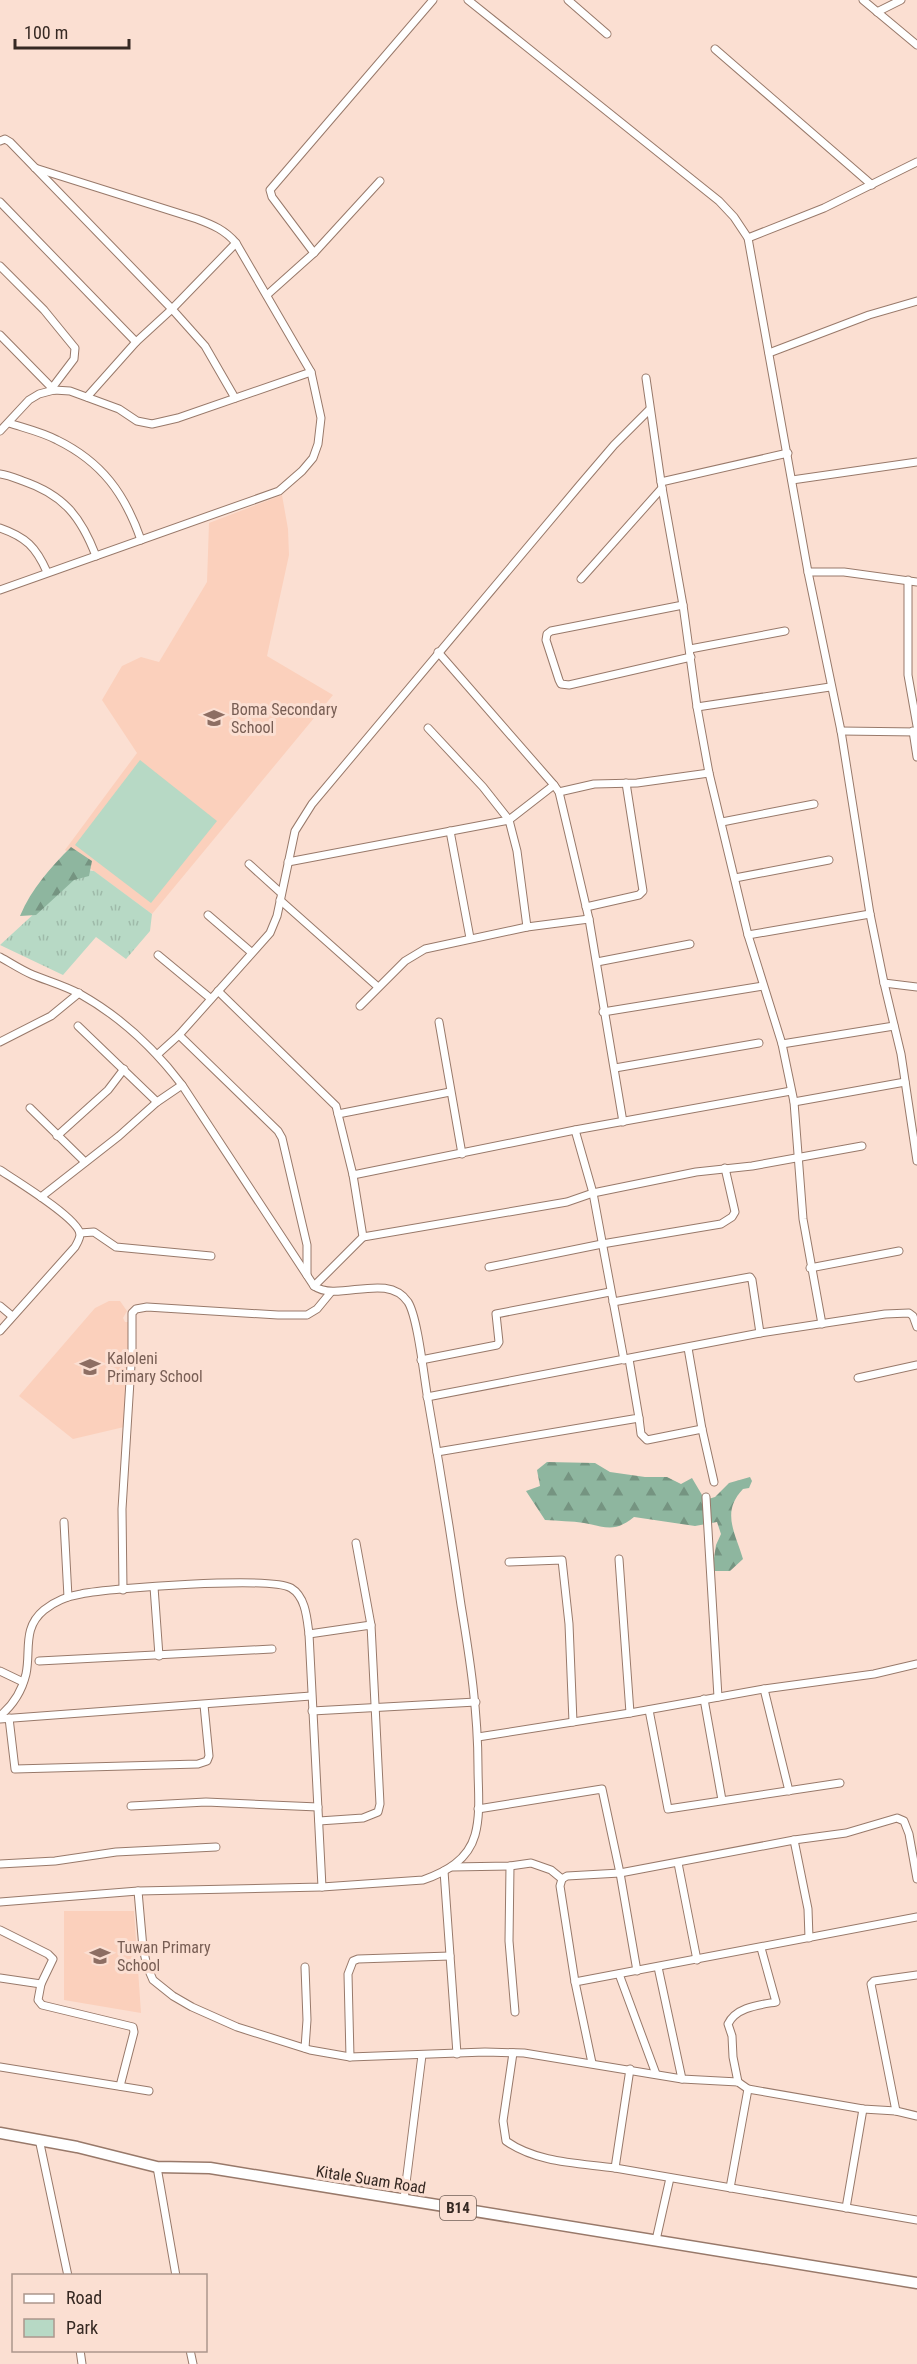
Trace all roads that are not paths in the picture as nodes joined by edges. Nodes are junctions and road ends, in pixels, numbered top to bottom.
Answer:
1 (433, 0) edge
2 (468, 0) edge
3 (568, 0) edge
4 (863, 0) edge
5 (901, 0) edge
6 (886, 4) edge
7 (877, 12) junction
8 (607, 34) dead end
9 (917, 45) edge
10 (715, 49) dead end
11 (0, 141) edge
12 (917, 162) edge
13 (35, 168) junction
14 (380, 182) dead end
15 (872, 185) junction
16 (0, 202) edge
17 (748, 238) junction
18 (236, 243) junction
19 (314, 253) junction
20 (0, 266) edge
21 (267, 295) junction
22 (917, 301) edge
23 (172, 309) junction
24 (0, 335) edge
25 (136, 342) junction
26 (769, 353) junction
27 (311, 372) junction
28 (646, 378) dead end
29 (53, 389) junction
30 (87, 397) junction
31 (235, 398) junction
32 (649, 410) junction
33 (9, 423) junction
34 (0, 431) edge
35 (788, 453) junction
36 (917, 462) edge
37 (0, 474) edge
38 (792, 480) junction
39 (661, 485) junction
40 (0, 528) edge
41 (141, 540) junction
42 (96, 556) junction
43 (47, 572) junction
44 (808, 572) junction
45 (581, 579) dead end
46 (908, 580) junction
47 (917, 582) edge
48 (0, 590) edge
49 (683, 605) junction
50 (785, 631) dead end
51 (438, 652) junction
52 (691, 653) junction
53 (830, 687) junction
54 (697, 707) junction
55 (428, 728) dead end
56 (916, 730) edge
57 (841, 731) junction
58 (917, 757) edge
59 (709, 772) junction
60 (626, 783) junction
61 (554, 785) junction
62 (558, 792) junction
63 (814, 804) dead end
64 (509, 820) junction
65 (722, 822) junction
66 (450, 831) junction
67 (829, 860) dead end
68 (288, 862) junction
69 (249, 864) dead end
70 (735, 878) junction
71 (281, 897) junction
72 (586, 907) junction
73 (870, 914) junction
74 (207, 915) dead end
75 (589, 918) junction
76 (527, 927) junction
77 (748, 934) junction
78 (470, 938) junction
79 (690, 944) dead end
80 (251, 952) junction
81 (158, 955) dead end
82 (0, 957) edge
83 (597, 962) junction
84 (884, 983) junction
85 (763, 986) junction
86 (378, 987) junction
87 (917, 987) edge
88 (218, 991) junction
89 (79, 993) junction
90 (210, 998) junction
91 (360, 1006) dead end
92 (603, 1012) junction
93 (439, 1022) dead end
94 (78, 1026) dead end
95 (894, 1026) junction
96 (179, 1035) junction
97 (0, 1042) edge
98 (759, 1043) dead end
99 (782, 1044) junction
100 (158, 1054) junction
101 (615, 1068) junction
102 (124, 1070) junction
103 (905, 1082) junction
104 (182, 1085) junction
105 (791, 1091) junction
106 (450, 1092) junction
107 (157, 1102) junction
108 (794, 1102) junction
109 (30, 1108) dead end
110 (338, 1114) junction
111 (623, 1122) junction
112 (576, 1130) junction
113 (57, 1136) junction
114 (862, 1146) dead end
115 (462, 1154) junction
116 (800, 1157) junction
117 (917, 1161) edge
118 (85, 1162) junction
119 (725, 1168) junction
120 (0, 1170) edge
121 (353, 1175) junction
122 (593, 1193) junction
123 (41, 1197) junction
124 (80, 1233) junction
125 (363, 1237) junction
126 (602, 1244) junction
127 (899, 1251) dead end
128 (211, 1256) dead end
129 (489, 1267) dead end
130 (810, 1268) junction
131 (308, 1275) junction
132 (315, 1286) junction
133 (331, 1292) junction
134 (610, 1292) junction
135 (613, 1302) junction
136 (0, 1306) edge
137 (12, 1316) junction
138 (822, 1324) junction
139 (917, 1328) edge
140 (0, 1330) edge
141 (760, 1333) junction
142 (688, 1348) junction
143 (627, 1359) junction
144 (422, 1360) junction
145 (917, 1365) edge
146 (858, 1377) dead end
147 (427, 1397) junction
148 (639, 1418) junction
149 (702, 1429) junction
150 (437, 1452) junction
151 (714, 1482) dead end
152 (706, 1497) dead end
153 (64, 1522) dead end
154 (356, 1543) dead end
155 (619, 1559) dead end
156 (509, 1562) dead end
157 (154, 1587) junction
158 (123, 1590) junction
159 (68, 1597) junction
160 (371, 1624) junction
161 (309, 1634) junction
162 (272, 1649) dead end
163 (159, 1656) junction
164 (39, 1661) dead end
165 (917, 1664) edge
166 (0, 1671) edge
167 (23, 1682) junction
168 (764, 1689) junction
169 (311, 1696) junction
170 (718, 1697) junction
171 (704, 1699) junction
172 (476, 1702) junction
173 (204, 1705) junction
174 (375, 1708) junction
175 (649, 1710) junction
176 (312, 1711) junction
177 (630, 1713) junction
178 (0, 1717) edge
179 (9, 1718) junction
180 (573, 1722) junction
181 (478, 1737) junction
182 (840, 1783) dead end
183 (789, 1791) junction
184 (723, 1800) junction
185 (131, 1806) dead end
186 (318, 1807) junction
187 (478, 1809) junction
188 (319, 1821) junction
189 (794, 1840) junction
190 (216, 1847) dead end
191 (678, 1863) junction
192 (0, 1864) edge
193 (510, 1866) junction
194 (447, 1870) junction
195 (620, 1873) junction
196 (562, 1879) junction
197 (917, 1879) edge
198 (322, 1887) junction
199 (138, 1891) junction
200 (0, 1902) edge
201 (917, 1917) edge
202 (0, 1930) edge
203 (809, 1938) junction
204 (761, 1948) junction
205 (450, 1956) junction
206 (698, 1960) junction
207 (305, 1967) dead end
208 (658, 1967) junction
209 (637, 1971) junction
210 (619, 1974) junction
211 (917, 1975) edge
212 (0, 1978) edge
213 (575, 1982) junction
214 (41, 1984) junction
215 (514, 2012) dead end
216 (305, 2048) junction
217 (513, 2053) junction
218 (457, 2054) junction
219 (422, 2055) junction
220 (350, 2057) junction
221 (592, 2063) junction
222 (0, 2067) edge
223 (630, 2069) junction
224 (656, 2073) junction
225 (682, 2079) junction
226 (738, 2082) junction
227 (120, 2086) junction
228 (748, 2089) junction
229 (149, 2091) dead end
230 (863, 2109) junction
231 (896, 2112) junction
232 (917, 2116) edge
233 (0, 2133) edge
234 (39, 2139) junction
235 (157, 2167) junction
236 (615, 2168) junction
237 (670, 2178) junction
238 (730, 2188) junction
239 (404, 2199) junction
240 (846, 2208) junction
241 (917, 2220) edge
242 (656, 2240) junction
243 (68, 2274) edge
244 (176, 2274) edge
245 (917, 2283) edge

1 - 19 street
2 - 17 street
3 - 8 street
4 - 7 street
5 - 6 street
6 - 7 street
7 - 9 street
10 - 15 street
11 - 13 street
12 - 15 street
13 - 18 street
13 - 23 street
14 - 19 street
15 - 17 street
16 - 25 street
17 - 26 street
18 - 21 street
18 - 23 street
19 - 21 street
20 - 29 street
21 - 27 street
22 - 26 street
23 - 25 street
23 - 31 street
24 - 29 street
25 - 30 street
26 - 35 street
27 - 31 street
27 - 41 street
28 - 32 street
29 - 30 street
29 - 33 street
30 - 31 street
32 - 39 street
32 - 51 street
33 - 34 street
33 - 41 street
35 - 38 street
35 - 39 street
36 - 38 street
37 - 42 street
38 - 44 street
39 - 45 street
39 - 49 street
40 - 43 street
41 - 42 street
42 - 43 street
43 - 48 street
44 - 46 street
44 - 53 street
46 - 47 street
46 - 56 street
49 - 52 street
49 - 52 street
50 - 52 street
51 - 61 street
51 - 68 street
52 - 54 street
53 - 54 street
53 - 57 street
54 - 59 street
55 - 64 street
56 - 57 street
56 - 58 street
57 - 73 street
59 - 60 street
59 - 65 street
60 - 62 street
60 - 72 street
61 - 62 street
61 - 64 street
62 - 72 street
63 - 65 street
64 - 66 street
64 - 76 street
65 - 70 street
66 - 68 street
66 - 78 street
67 - 70 street
68 - 71 street
69 - 71 street
70 - 77 street
71 - 80 street
71 - 86 street
72 - 75 street
73 - 77 street
73 - 84 street
74 - 80 street
75 - 76 street
75 - 83 street
76 - 78 street
77 - 85 street
78 - 86 street
79 - 83 street
80 - 88 street
81 - 90 street
82 - 89 street
83 - 92 street
84 - 87 street
84 - 95 street
85 - 92 street
85 - 99 street
86 - 91 street
88 - 90 street
88 - 110 street
89 - 97 street
89 - 100 street
90 - 96 street
92 - 101 street
93 - 106 street
94 - 102 street
95 - 99 street
95 - 103 street
96 - 100 street
96 - 131 street
98 - 101 street
99 - 105 street
100 - 104 street
101 - 111 street
102 - 107 street
102 - 113 street
103 - 108 street
103 - 117 street
104 - 107 street
104 - 131 street
105 - 108 street
105 - 111 street
106 - 110 street
106 - 115 street
107 - 118 street
108 - 116 street
109 - 113 street
110 - 121 street
111 - 112 street
112 - 115 street
112 - 122 street
113 - 118 street
114 - 116 street
115 - 121 street
116 - 119 street
116 - 130 street
118 - 123 street
119 - 122 street
119 - 126 street
120 - 123 street
121 - 125 street
122 - 125 street
122 - 126 street
123 - 124 street
124 - 128 street
124 - 137 street
125 - 132 street
126 - 129 street
126 - 134 street
127 - 130 street
130 - 138 street
131 - 132 street
132 - 133 street
133 - 144 street
133 - 158 street
134 - 135 street
134 - 144 street
135 - 141 street
135 - 143 street
136 - 137 street
137 - 140 street
138 - 139 street
138 - 141 street
141 - 142 street
142 - 143 street
142 - 149 street
143 - 147 street
143 - 148 street
144 - 147 street
145 - 146 street
147 - 150 street
148 - 149 street
148 - 150 street
149 - 151 street
150 - 172 street
152 - 170 street
153 - 159 street
154 - 160 street
155 - 177 street
156 - 180 street
157 - 158 street
157 - 161 street
157 - 163 street
158 - 159 street
159 - 167 street
160 - 161 street
160 - 174 street
161 - 169 street
162 - 163 street
163 - 164 street
165 - 168 street
166 - 167 street
167 - 178 street
168 - 170 street
168 - 183 street
169 - 173 street
169 - 176 street
170 - 171 street
171 - 175 street
171 - 184 street
172 - 174 street
172 - 181 street
173 - 179 street
173 - 179 street
174 - 176 street
174 - 188 street
175 - 177 street
175 - 184 street
176 - 186 street
177 - 180 street
178 - 179 street
180 - 181 street
181 - 187 street
182 - 183 street
183 - 184 street
185 - 186 street
186 - 188 street
187 - 194 street
187 - 195 street
188 - 198 street
189 - 191 street
189 - 197 street
189 - 203 street
190 - 192 street
191 - 195 street
191 - 206 street
193 - 194 street
193 - 196 street
193 - 215 street
194 - 198 street
194 - 205 street
195 - 196 street
195 - 209 street
196 - 213 street
198 - 199 street
199 - 200 street
199 - 216 street
201 - 203 street
202 - 214 street
203 - 204 street
204 - 206 street
204 - 226 street
205 - 218 street
205 - 220 street
206 - 208 street
207 - 216 street
208 - 209 street
208 - 225 street
209 - 210 street
210 - 213 street
210 - 224 street
211 - 231 street
212 - 214 street
213 - 221 street
214 - 227 street
216 - 220 street
217 - 218 street
217 - 221 street
217 - 236 street
218 - 219 street
219 - 220 street
219 - 239 street
221 - 223 street
222 - 227 street
223 - 224 street
223 - 236 street
224 - 225 street
225 - 226 street
226 - 228 street
227 - 229 street
228 - 230 street
228 - 238 street
230 - 231 street
230 - 240 street
231 - 232 street
233 - 234 highway, Kitale Suam Road / B14
234 - 235 highway, Kitale Suam Road / B14
234 - 243 street
235 - 239 highway, Kitale Suam Road / B14
235 - 244 street
236 - 237 street
237 - 238 street
237 - 242 street
238 - 240 street
239 - 242 highway, Kitale Suam Road / B14
240 - 241 street
242 - 245 highway, Kitale Suam Road / B14

